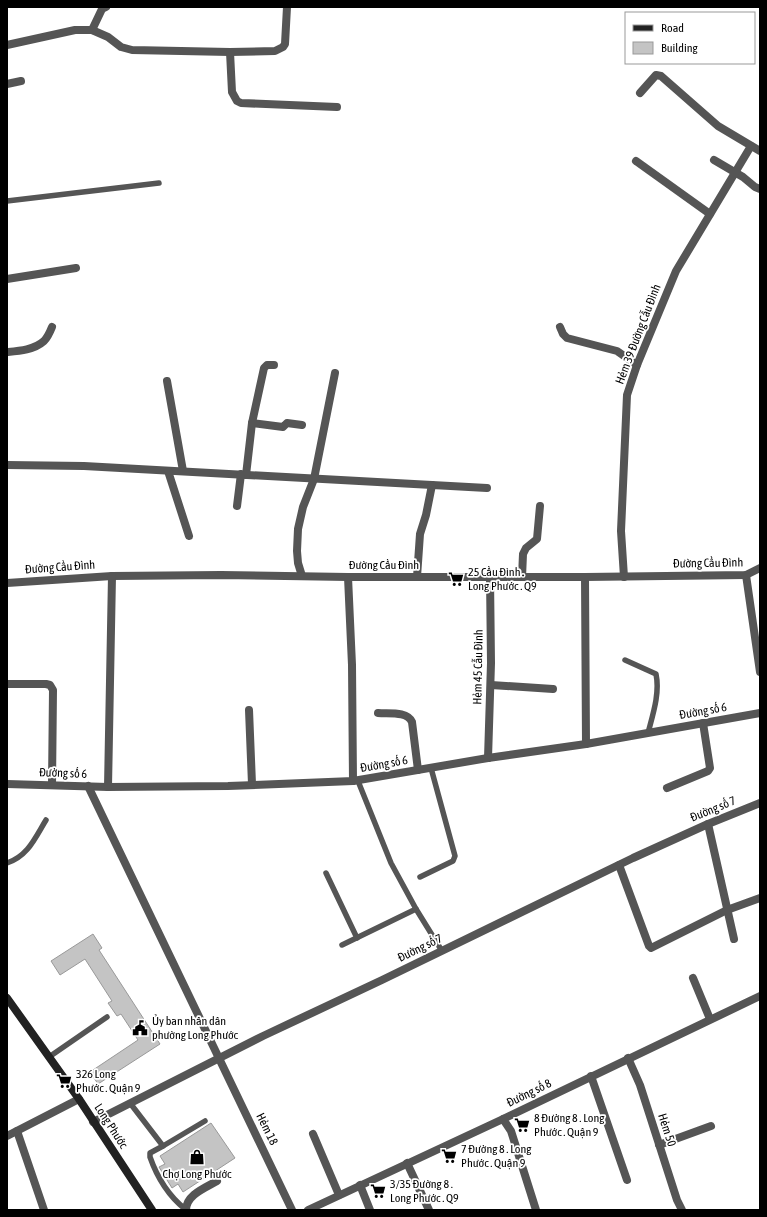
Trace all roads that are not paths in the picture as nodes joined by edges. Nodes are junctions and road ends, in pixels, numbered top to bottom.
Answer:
1 (106, 7) edge
2 (287, 7) edge
3 (92, 30) junction
4 (7, 45) edge
5 (230, 52) junction
6 (21, 81) dead end
7 (7, 84) edge
8 (640, 93) dead end
9 (337, 107) dead end
10 (751, 146) junction
11 (760, 151) edge
12 (714, 160) dead end
13 (636, 161) dead end
14 (735, 172) junction
15 (159, 182) dead end
16 (760, 189) edge
17 (7, 201) edge
18 (710, 214) junction
19 (76, 268) dead end
20 (7, 279) edge
21 (52, 327) dead end
22 (560, 327) dead end
23 (7, 352) edge
24 (274, 365) dead end
25 (637, 365) junction
26 (335, 373) dead end
27 (167, 381) dead end
28 (252, 423) junction
29 (302, 425) dead end
30 (7, 465) edge
31 (168, 470) junction
32 (183, 471) junction
33 (243, 475) junction
34 (314, 479) junction
35 (432, 485) junction
36 (487, 488) dead end
37 (237, 506) dead end
38 (540, 506) dead end
39 (189, 536) dead end
40 (760, 568) edge
41 (746, 575) junction
42 (112, 576) junction
43 (302, 576) junction
44 (348, 577) junction
45 (417, 577) junction
46 (490, 577) junction
47 (522, 577) junction
48 (585, 577) junction
49 (624, 577) junction
50 (7, 583) edge
51 (759, 655) edge
52 (625, 660) dead end
53 (760, 672) edge
54 (7, 684) edge
55 (491, 685) junction
56 (553, 689) dead end
57 (249, 710) dead end
58 (378, 713) dead end
59 (760, 713) edge
60 (704, 723) junction
61 (648, 733) junction
62 (586, 744) junction
63 (488, 758) junction
64 (431, 768) junction
65 (418, 770) junction
66 (356, 781) junction
67 (7, 784) edge
68 (252, 784) junction
69 (52, 785) junction
70 (88, 786) junction
71 (108, 787) junction
72 (667, 788) dead end
73 (760, 803) edge
74 (46, 820) dead end
75 (708, 824) junction
76 (7, 863) edge
77 (619, 865) junction
78 (326, 873) dead end
79 (420, 877) dead end
80 (760, 898) edge
81 (416, 909) junction
82 (727, 910) junction
83 (357, 938) junction
84 (734, 938) dead end
85 (342, 945) dead end
86 (442, 951) junction
87 (693, 978) dead end
88 (760, 996) edge
89 (7, 998) edge
90 (107, 1017) dead end
91 (710, 1019) junction
92 (49, 1057) junction
93 (218, 1058) junction
94 (628, 1058) junction
95 (591, 1076) junction
96 (79, 1099) junction
97 (130, 1103) junction
98 (503, 1119) junction
99 (205, 1121) dead end
100 (93, 1122) junction
101 (711, 1126) dead end
102 (17, 1131) junction
103 (313, 1134) dead end
104 (7, 1136) edge
105 (659, 1145) junction
106 (163, 1146) junction
107 (406, 1163) junction
108 (627, 1180) dead end
109 (217, 1181) dead end
110 (360, 1185) junction
111 (339, 1195) junction
112 (44, 1210) edge
113 (152, 1210) edge
114 (186, 1210) edge
115 (292, 1210) edge
116 (308, 1210) edge
117 (370, 1210) edge
118 (429, 1210) edge
119 (536, 1210) edge
120 (682, 1210) edge

1 - 3 street
2 - 5 street
3 - 4 street
3 - 5 street
5 - 9 street
6 - 7 street
8 - 10 street
10 - 11 street
10 - 14 street, Hẻm 39 Đường Cẫu Đình
12 - 14 street
13 - 18 street
14 - 16 street
14 - 18 street, Hẻm 39 Đường Cẫu Đình
15 - 17 lane
18 - 25 street, Hẻm 39 Đường Cẫu Đình
19 - 20 street
21 - 23 street
22 - 25 street
24 - 28 street
25 - 49 street, Hẻm 39 Đường Cẫu Đình
26 - 34 street
27 - 32 street
28 - 29 street
28 - 33 street
30 - 31 street
31 - 32 street
31 - 39 street
32 - 33 street
33 - 34 street
33 - 37 street
34 - 35 street
34 - 43 street
35 - 36 street
35 - 45 street
38 - 47 street
40 - 41 street, Đường Cầu Đình
41 - 49 street, Đường Cầu Đình
41 - 51 street
42 - 43 street, Đường Cầu Đình
42 - 50 street, Đường Cầu Đình
42 - 71 street
43 - 44 street, Đường Cầu Đình
44 - 45 street, Đường Cầu Đình
44 - 66 street
45 - 46 street, Đường Cầu Đình
46 - 47 street, Đường Cầu Đình
46 - 55 street, Hẻm 45 Cẫu Đình
47 - 48 street, Đường Cầu Đình
48 - 49 street, Đường Cầu Đình
48 - 62 street
51 - 53 street
52 - 61 lane
54 - 69 street
55 - 56 street
55 - 63 street, Hẻm 45 Cẫu Đình
57 - 68 street
58 - 65 street
59 - 60 street, Đường số 6
60 - 61 street, Đường số 6
60 - 72 street
61 - 62 street, Đường số 6
62 - 63 street, Đường số 6
63 - 64 street, Đường số 6
64 - 65 street, Đường số 6
64 - 79 lane
65 - 66 street, Đường số 6
66 - 68 street, Đường số 6
66 - 81 lane
67 - 69 street, Đường số 6
68 - 71 street, Đường số 6
69 - 70 street, Đường số 6
70 - 71 street, Đường số 6
70 - 93 street, Hẻm 18
73 - 75 street, Đường số 7
74 - 76 lane
75 - 77 street, Đường số 7
75 - 82 street
77 - 82 street
77 - 86 street, Đường số 7
78 - 83 lane
80 - 82 street
81 - 83 lane
81 - 86 lane
82 - 84 street
83 - 85 lane
86 - 93 street, Đường số 7
87 - 91 street
88 - 91 street, Đường số 8
89 - 92 street, Long Phước
90 - 92 lane
91 - 94 street, Đường số 8
92 - 96 street, Long Phước
93 - 97 street, Đường số 7
93 - 115 street, Hẻm 18
94 - 95 street, Đường số 8
94 - 105 street, Hẻm 50
95 - 98 street, Đường số 8
95 - 108 street
96 - 100 street, Long Phước
96 - 102 street
97 - 100 street, Đường số 7
97 - 106 lane
98 - 107 street, Đường số 8
98 - 119 street
99 - 106 lane
100 - 113 street, Long Phước
101 - 105 street
102 - 104 street
102 - 112 street
103 - 111 street
105 - 120 street, Hẻm 50
106 - 114 lane
107 - 110 street, Đường số 8
107 - 118 street
109 - 114 street
110 - 111 street, Đường số 8
110 - 117 street
111 - 116 street, Đường số 8

